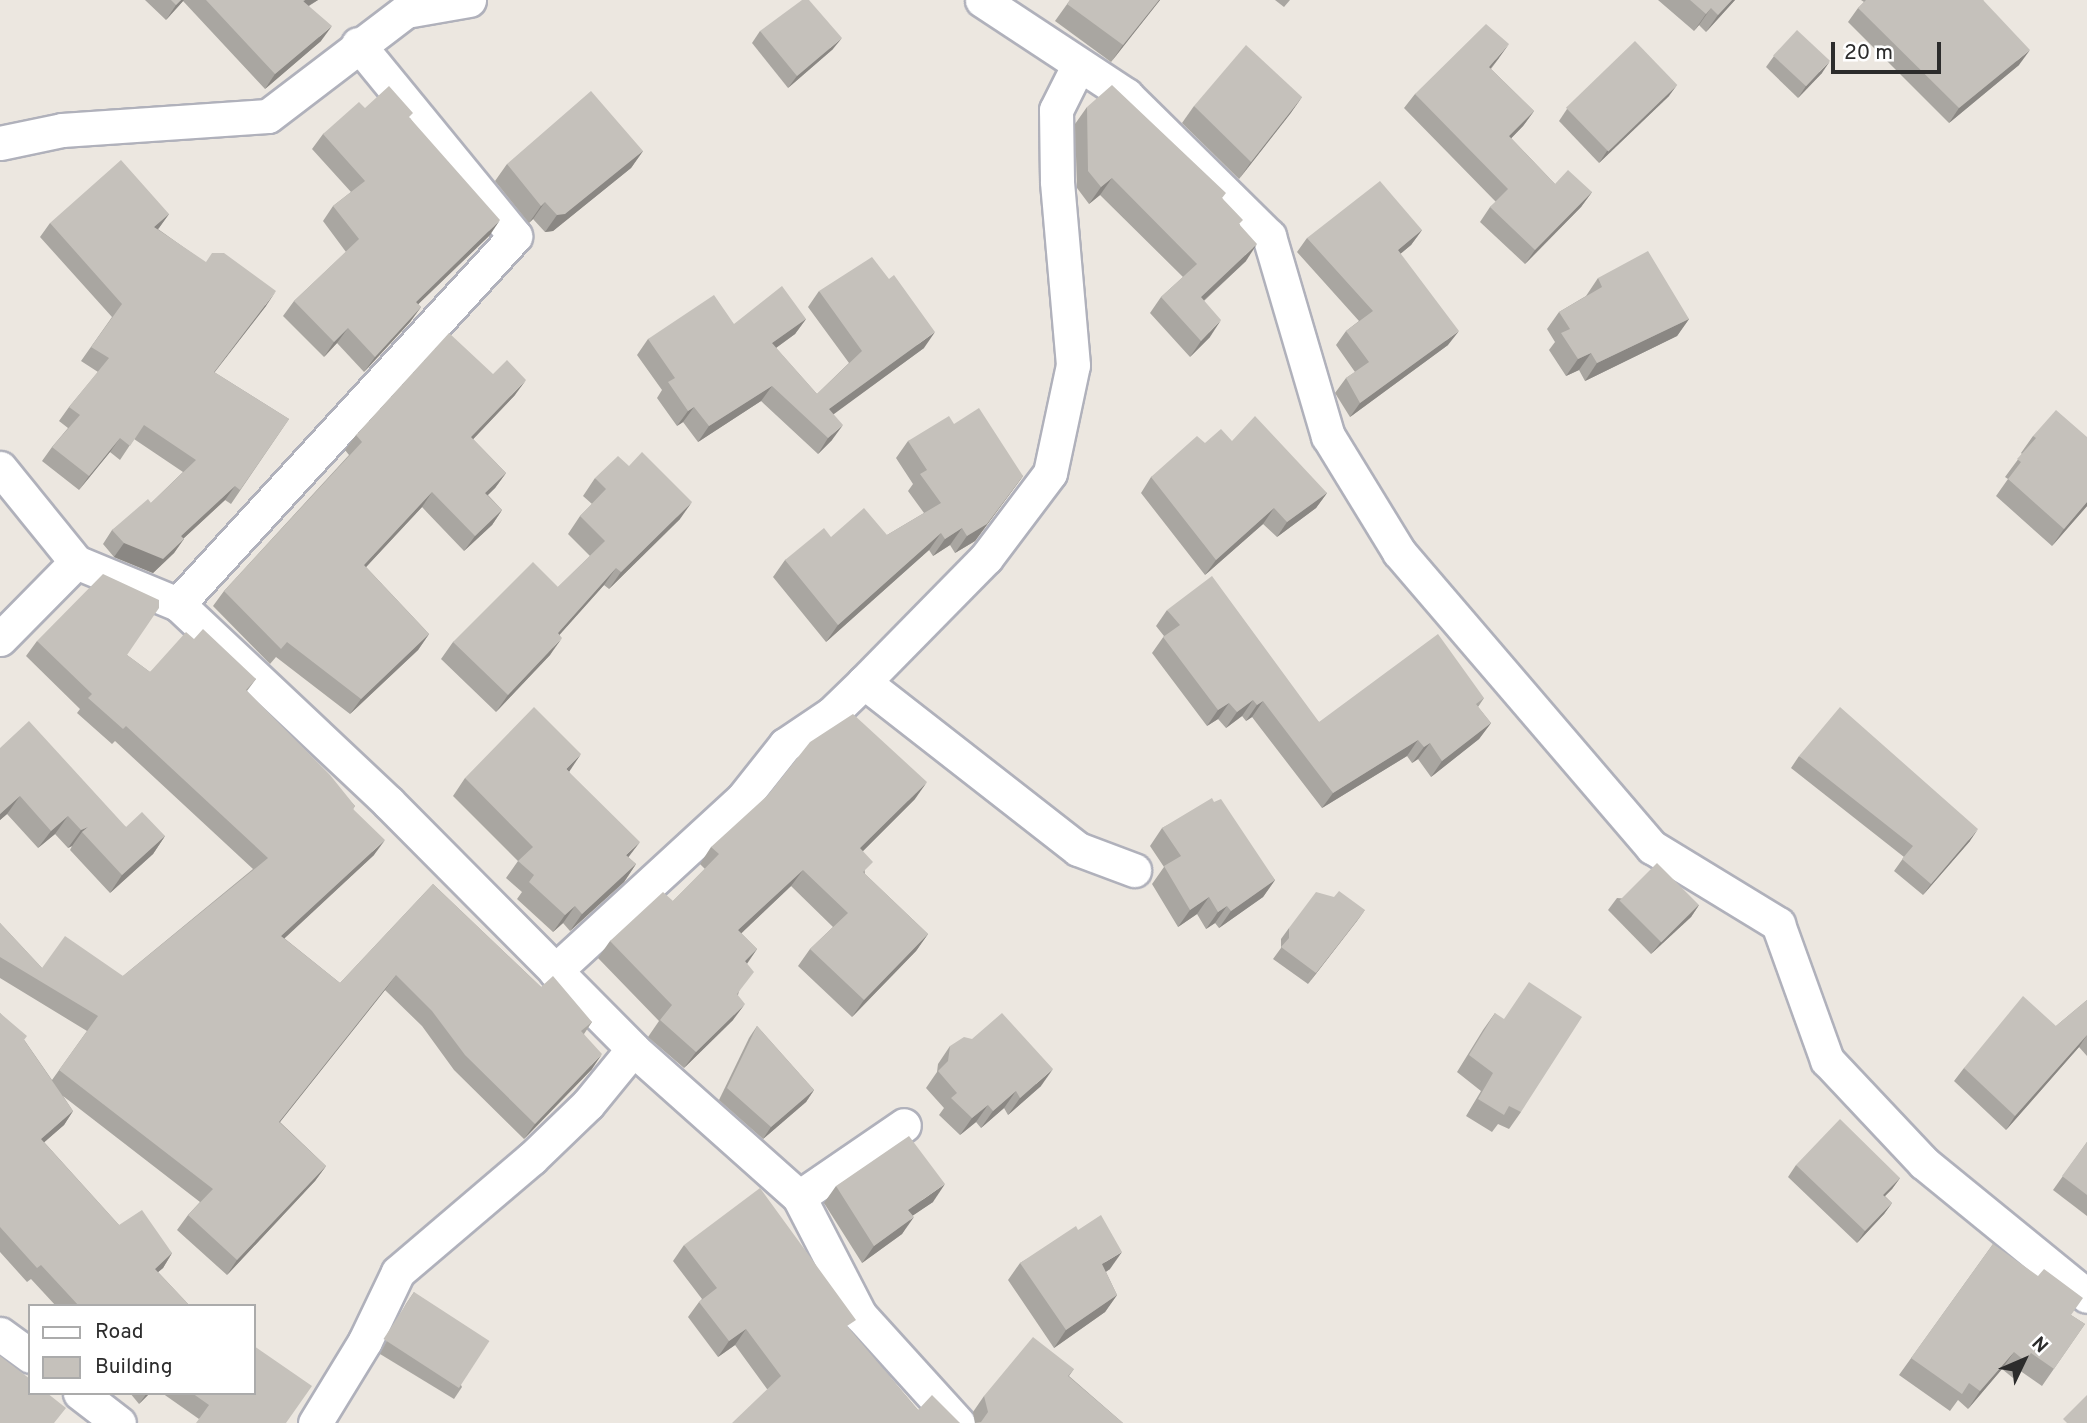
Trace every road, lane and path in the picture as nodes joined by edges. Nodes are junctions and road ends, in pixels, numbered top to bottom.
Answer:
1 (469, 0) edge
2 (982, 0) edge
3 (358, 44) junction
4 (1079, 64) junction
5 (0, 143) edge
6 (0, 468) edge
7 (76, 562) junction
8 (178, 604) junction
9 (0, 639) edge
10 (863, 682) junction
11 (1134, 870) dead end
12 (555, 971) junction
13 (634, 1049) junction
14 (904, 1125) dead end
15 (799, 1197) junction
16 (2087, 1296) edge
17 (0, 1334) edge
18 (28, 1355) edge
19 (83, 1395) edge
20 (119, 1423) edge
21 (315, 1423) edge
22 (958, 1423) edge

1 - 3 street
2 - 4 street
3 - 5 street
3 - 8 street
4 - 10 street
4 - 16 street
6 - 7 street
7 - 8 street
7 - 9 street
8 - 12 street
10 - 11 street
10 - 12 street
12 - 13 street
13 - 15 street
13 - 21 street
14 - 15 street
15 - 22 street
17 - 18 street
19 - 20 street

